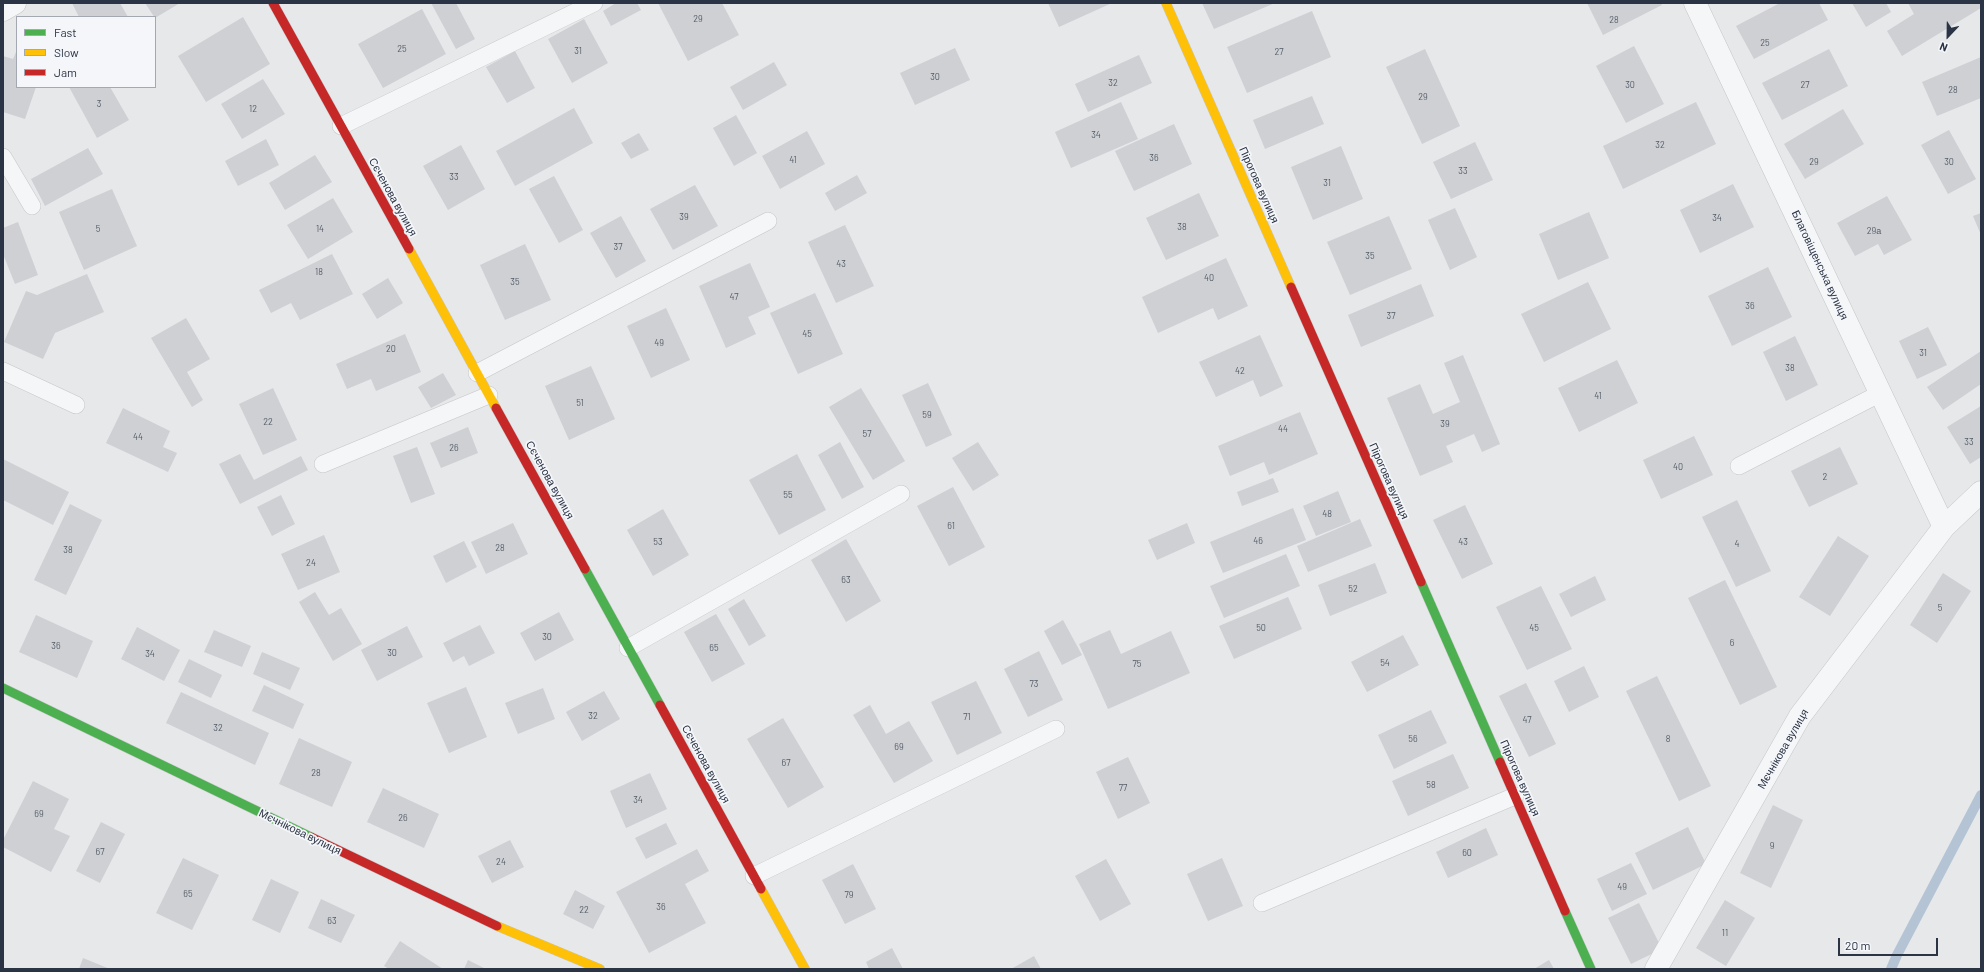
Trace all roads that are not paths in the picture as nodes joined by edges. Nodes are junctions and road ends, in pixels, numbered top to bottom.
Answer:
1 (15, 3) edge
2 (273, 3) edge
3 (594, 3) edge
4 (1166, 3) edge
5 (1695, 3) edge
6 (3, 10) edge
7 (341, 126) junction
8 (3, 157) edge
9 (32, 206) dead end
10 (768, 221) dead end
11 (3, 371) edge
12 (477, 373) junction
13 (1880, 393) junction
14 (489, 395) junction
15 (76, 405) dead end
16 (323, 464) dead end
17 (1739, 466) dead end
18 (1981, 492) edge
19 (901, 494) dead end
20 (1944, 527) junction
21 (628, 648) junction
22 (3, 688) edge
23 (1056, 729) dead end
24 (1515, 796) junction
25 (754, 876) junction
26 (1262, 903) dead end
27 (600, 969) edge
28 (805, 969) edge
29 (1591, 969) edge
30 (1656, 969) edge

1 - 6 street
2 - 7 street, Сєченова вулиця
3 - 7 lane
4 - 24 street, Пірогова вулиця
5 - 13 street, Благовіщенська вулиця
7 - 12 street, Сєченова вулиця
8 - 9 lane
10 - 12 lane
11 - 15 lane
12 - 14 street, Сєченова вулиця
13 - 17 lane
13 - 20 street, Благовіщенська вулиця
14 - 16 lane
14 - 21 street, Сєченова вулиця
18 - 20 street, Мєчнікова вулиця
19 - 21 lane
20 - 30 street, Мєчнікова вулиця
21 - 25 street, Сєченова вулиця
22 - 27 street, Мєчнікова вулиця
23 - 25 lane
24 - 26 lane
24 - 29 street, Пірогова вулиця
25 - 28 street, Сєченова вулиця

